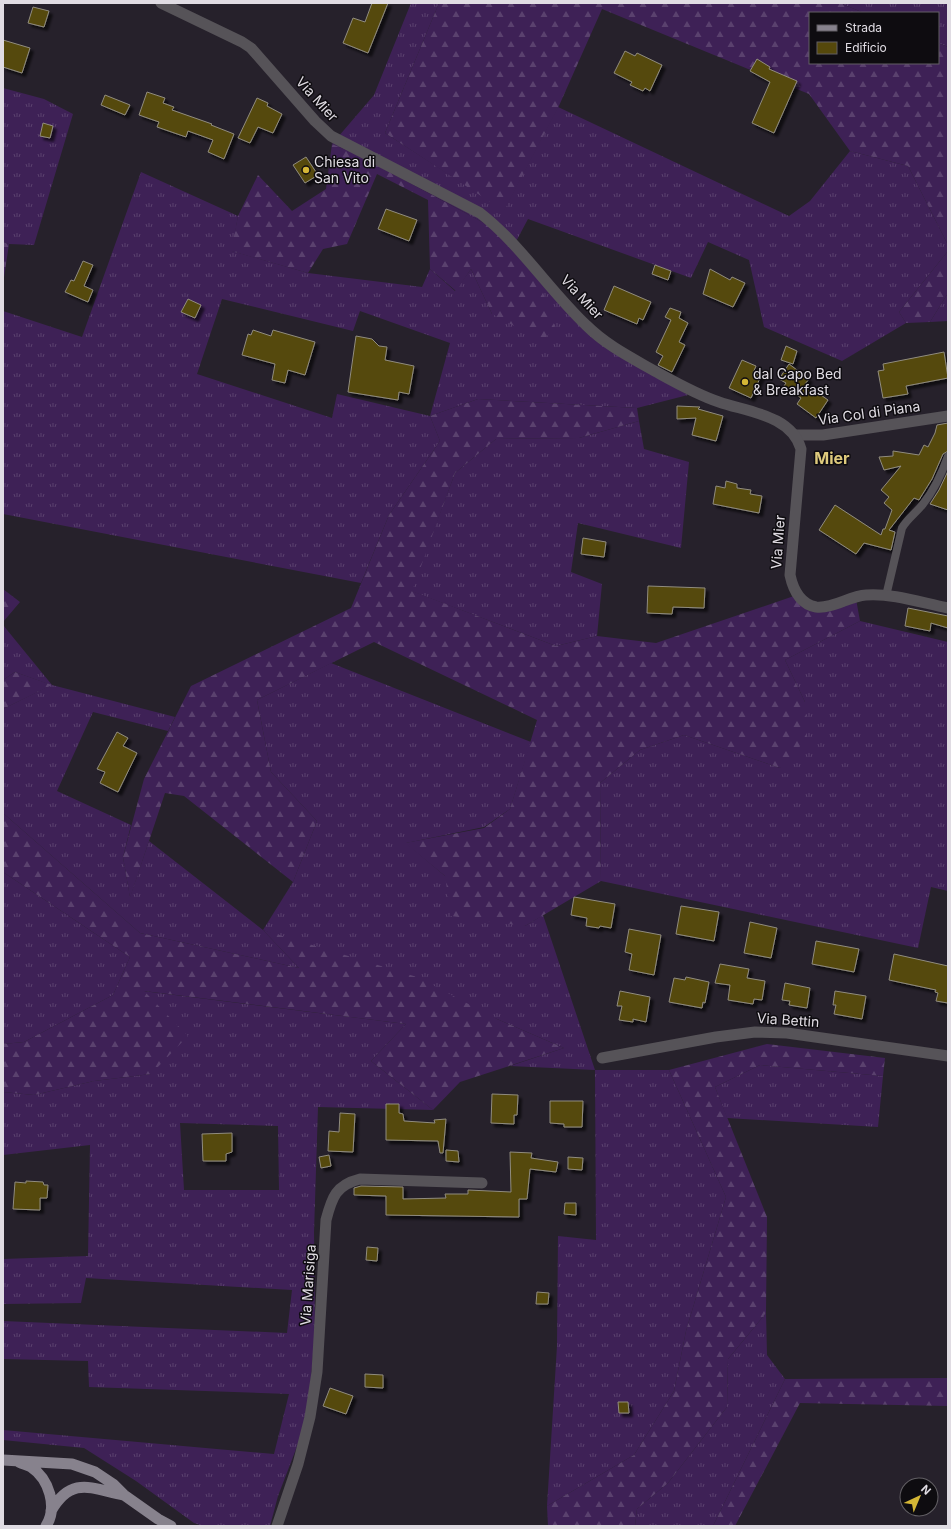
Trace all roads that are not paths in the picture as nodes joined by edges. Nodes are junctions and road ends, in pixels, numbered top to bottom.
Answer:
1 (161, 3) edge
2 (948, 416) edge
3 (795, 434) junction
4 (948, 456) edge
5 (886, 596) junction
6 (948, 608) edge
7 (948, 1056) edge
8 (602, 1058) dead end
9 (482, 1183) dead end
10 (3, 1460) edge
11 (15, 1461) junction
12 (124, 1496) junction
13 (52, 1511) junction
14 (46, 1526) edge
15 (171, 1526) edge
16 (277, 1526) edge

1 - 3 street, Via Mier
2 - 3 street, Via Col di Piana
3 - 5 street, Via Mier
4 - 5 lane
5 - 6 street, Via Mier
7 - 8 street, Via Bettin
9 - 16 street, Via Marisiga
10 - 11 main road
11 - 12 main road
11 - 13 main road
12 - 13 main road
12 - 15 main road
13 - 14 main road

